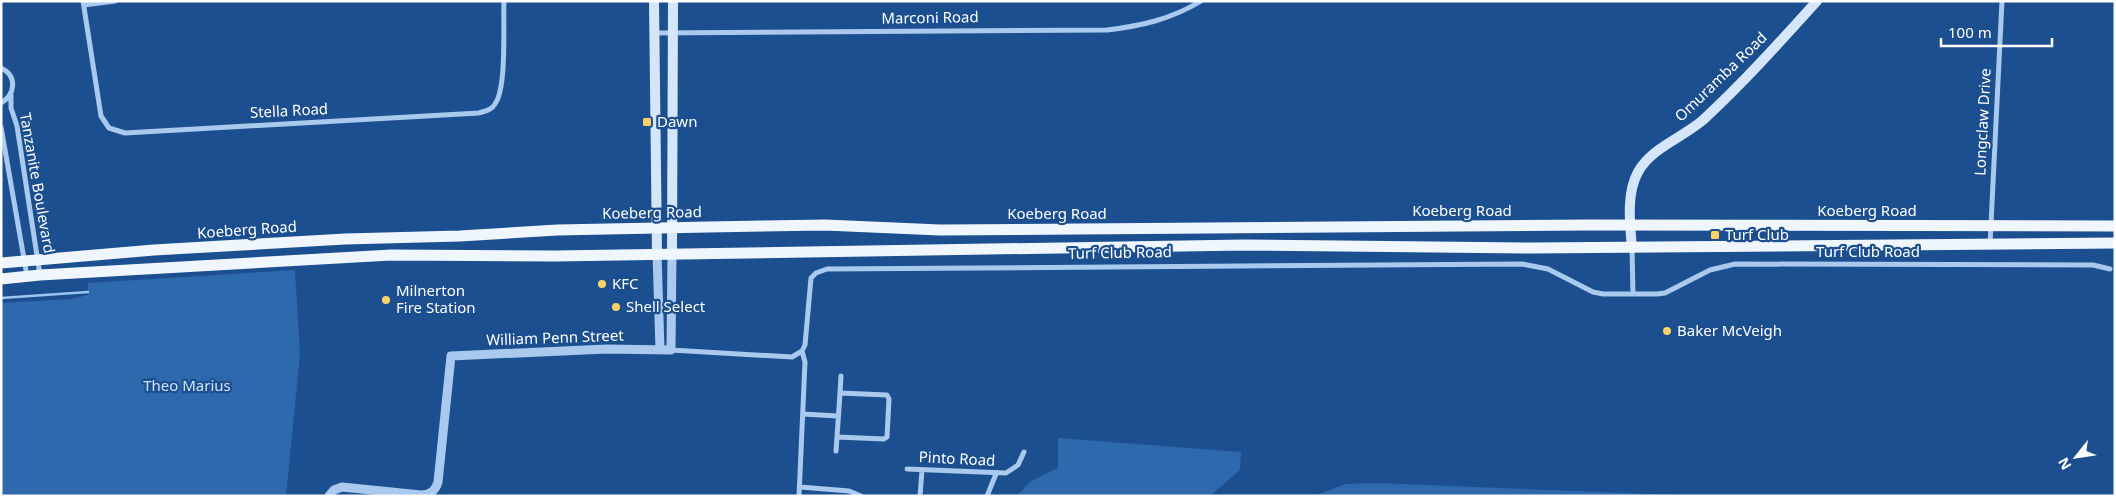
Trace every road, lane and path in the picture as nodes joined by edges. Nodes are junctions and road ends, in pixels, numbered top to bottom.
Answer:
1 (115, 1) edge
2 (504, 1) edge
3 (654, 1) edge
4 (673, 1) edge
5 (1201, 1) edge
6 (1817, 1) edge
7 (2002, 1) edge
8 (84, 3) edge
9 (655, 33) junction
10 (673, 33) junction
11 (2, 68) edge
12 (10, 95) junction
13 (1, 103) edge
14 (1, 127) edge
15 (1631, 226) junction
16 (1990, 226) junction
17 (2115, 226) edge
18 (656, 228) junction
19 (673, 228) junction
20 (2115, 243) edge
21 (1990, 244) junction
22 (1632, 248) junction
23 (657, 253) junction
24 (672, 253) junction
25 (38, 260) junction
26 (25, 261) junction
27 (1, 262) edge
28 (2110, 270) dead end
29 (40, 276) junction
30 (28, 277) junction
31 (1, 279) edge
32 (1632, 294) junction
33 (660, 350) junction
34 (671, 350) junction
35 (802, 351) junction
36 (841, 376) dead end
37 (840, 393) junction
38 (803, 414) junction
39 (838, 416) junction
40 (837, 437) junction
41 (836, 451) dead end
42 (1024, 452) dead end
43 (907, 469) dead end
44 (922, 470) junction
45 (996, 474) junction
46 (800, 487) junction
47 (330, 495) edge
48 (799, 496) edge
49 (861, 496) edge
50 (920, 496) edge
51 (987, 496) edge

1 - 8 street
2 - 8 street, Stella Road
3 - 9 main road
4 - 10 main road
5 - 10 street, Marconi Road
6 - 15 main road, Omuramba Road
7 - 16 street, Longclaw Drive
9 - 10 street, Marconi Road
9 - 18 main road
10 - 19 main road
11 - 12 street, Tanzanite Boulevard
12 - 13 street
12 - 25 street, Tanzanite Boulevard
14 - 26 street, Tanzanite Boulevard
15 - 16 main road, Koeberg Road
15 - 19 main road, Koeberg Road
15 - 22 main road, Omuramba Road
16 - 17 main road, Koeberg Road
16 - 21 street, Longclaw Drive
18 - 19 main road, Koeberg Road
18 - 23 main road
18 - 25 main road, Koeberg Road
19 - 24 main road
20 - 21 main road
21 - 22 main road
22 - 24 main road
22 - 32 street
23 - 24 main road
23 - 29 main road
23 - 33 street
24 - 34 street
25 - 26 main road, Koeberg Road
25 - 29 street, Tanzanite Boulevard
26 - 27 main road, Koeberg Road
26 - 30 street, Tanzanite Boulevard
28 - 32 street, Turf Club Road
29 - 30 main road
30 - 31 main road
32 - 35 street, Turf Club Road
33 - 34 street, William Penn Street
33 - 47 street, William Penn Street
34 - 35 street
35 - 38 street
36 - 37 street
37 - 39 street
37 - 40 street
38 - 39 street
38 - 46 street
39 - 40 street
40 - 41 street
42 - 45 street, Pinto Road
43 - 44 street, Pinto Road
44 - 45 street, Pinto Road
44 - 50 street
45 - 51 street
46 - 48 street
46 - 49 street

